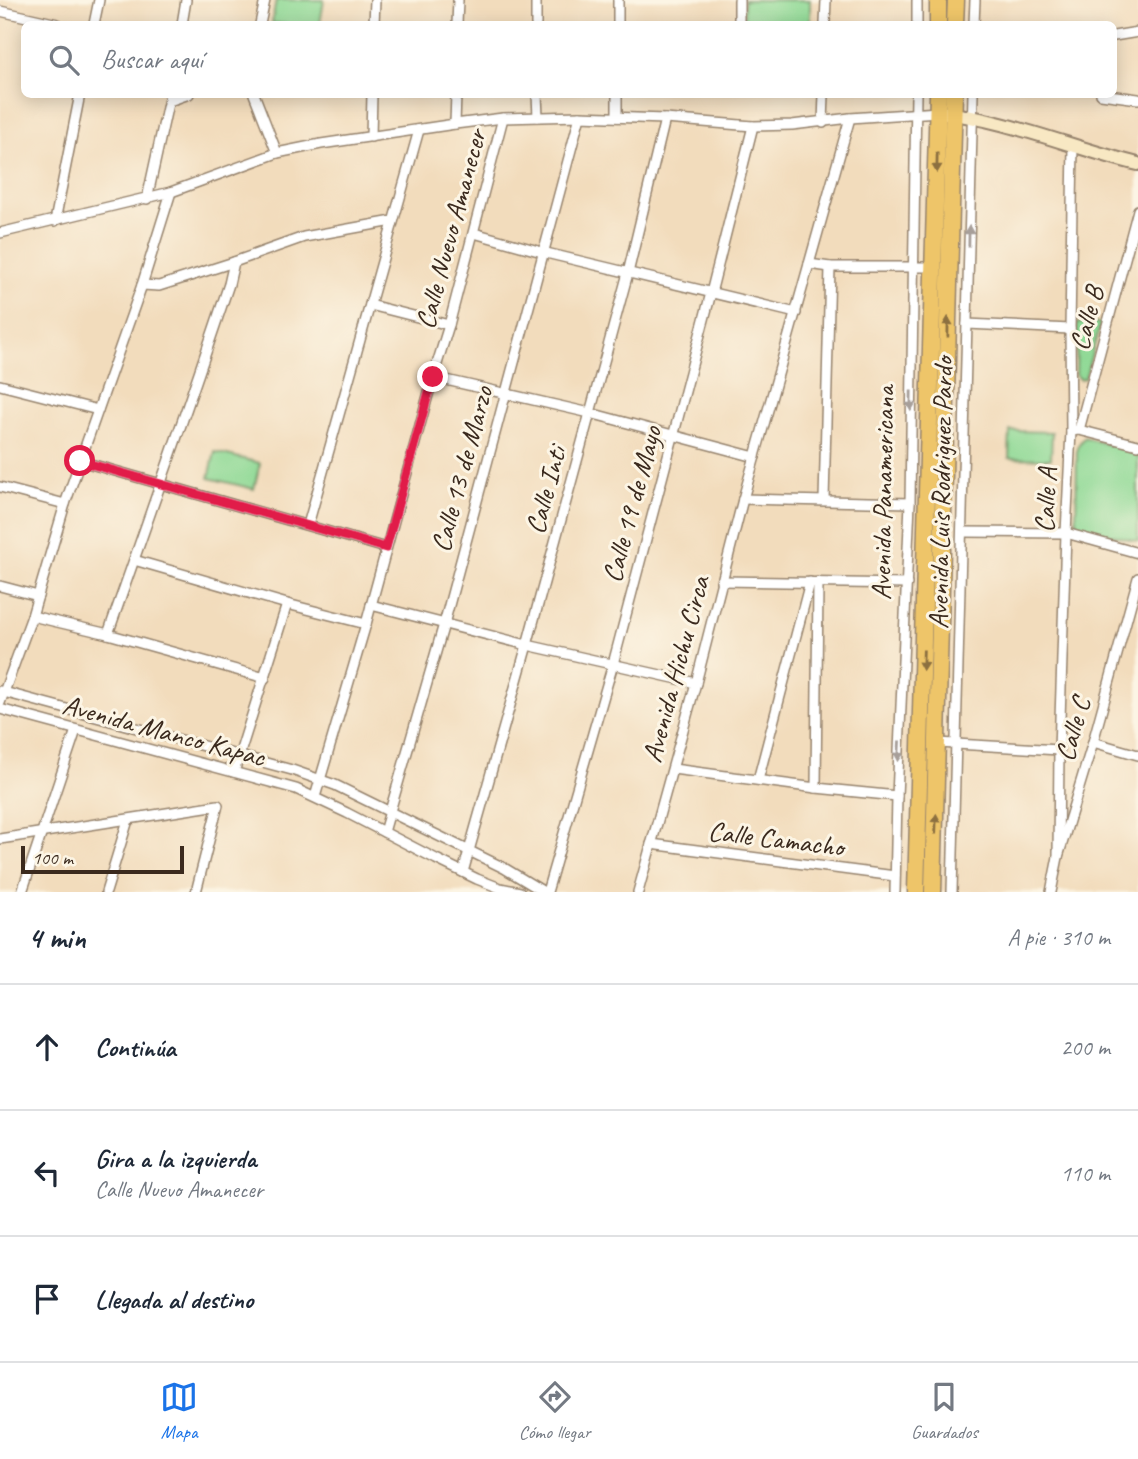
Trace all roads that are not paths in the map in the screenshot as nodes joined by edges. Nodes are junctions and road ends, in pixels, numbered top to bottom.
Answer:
1 (2, 0) edge
2 (99, 0) edge
3 (186, 0) edge
4 (265, 0) edge
5 (375, 0) edge
6 (458, 0) edge
7 (536, 0) edge
8 (618, 0) edge
9 (739, 0) edge
10 (826, 0) edge
11 (917, 0) edge
12 (938, 0) edge
13 (956, 0) edge
14 (975, 0) edge
15 (0, 10) edge
16 (46, 21) edge
17 (95, 21) edge
18 (182, 21) edge
19 (261, 21) edge
20 (374, 21) edge
21 (457, 21) edge
22 (536, 21) edge
23 (618, 21) edge
24 (739, 21) edge
25 (825, 21) edge
26 (917, 21) edge
27 (938, 21) edge
28 (956, 21) edge
29 (974, 21) edge
30 (1138, 32) edge
31 (1117, 36) edge
32 (1117, 96) edge
33 (79, 98) edge
34 (170, 98) edge
35 (256, 98) edge
36 (372, 98) edge
37 (456, 98) edge
38 (537, 98) edge
39 (617, 98) edge
40 (824, 98) edge
41 (916, 98) edge
42 (939, 98) edge
43 (952, 98) edge
44 (973, 98) edge
45 (1138, 99) edge
46 (915, 113) junction
47 (945, 113) junction
48 (579, 116) junction
49 (538, 117) junction
50 (617, 117) junction
51 (503, 118) junction
52 (850, 118) junction
53 (972, 118) junction
54 (665, 119) junction
55 (823, 123) junction
56 (455, 124) junction
57 (752, 126) junction
58 (419, 130) junction
59 (371, 137) junction
60 (1073, 145) junction
61 (277, 153) junction
62 (1138, 164) edge
63 (171, 192) junction
64 (147, 199) junction
65 (1138, 210) edge
66 (55, 221) junction
67 (393, 221) junction
68 (0, 233) edge
69 (474, 233) junction
70 (542, 252) junction
71 (234, 262) junction
72 (809, 264) junction
73 (830, 267) junction
74 (913, 267) junction
75 (934, 267) junction
76 (628, 274) junction
77 (142, 285) junction
78 (711, 293) junction
79 (370, 304) junction
80 (796, 313) junction
81 (967, 324) junction
82 (449, 325) junction
83 (1070, 330) junction
84 (433, 377) junction
85 (0, 385) edge
86 (505, 393) junction
87 (98, 410) junction
88 (590, 413) junction
89 (1075, 430) junction
90 (673, 435) junction
91 (1138, 445) edge
92 (755, 457) junction
93 (80, 461) junction
94 (160, 483) junction
95 (0, 487) edge
96 (743, 499) junction
97 (824, 500) junction
98 (910, 503) junction
99 (65, 504) junction
100 (307, 525) junction
101 (962, 532) junction
102 (1066, 533) junction
103 (386, 548) junction
104 (1138, 553) edge
105 (134, 560) junction
106 (1138, 578) edge
107 (721, 581) junction
108 (814, 582) junction
109 (907, 584) junction
110 (0, 586) edge
111 (38, 596) junction
112 (287, 604) junction
113 (371, 605) junction
114 (32, 616) junction
115 (366, 624) junction
116 (444, 624) junction
117 (108, 634) junction
118 (527, 645) junction
119 (613, 664) junction
120 (265, 678) junction
121 (696, 683) junction
122 (2, 692) edge
123 (0, 704) edge
124 (0, 709) edge
125 (76, 730) junction
126 (1093, 742) junction
127 (938, 743) junction
128 (956, 744) junction
129 (1059, 750) junction
130 (1138, 755) edge
131 (240, 756) junction
132 (673, 769) junction
133 (234, 772) junction
134 (320, 780) junction
135 (758, 780) junction
136 (816, 788) junction
137 (897, 796) junction
138 (315, 797) junction
139 (390, 812) junction
140 (128, 820) junction
141 (42, 832) junction
142 (384, 832) junction
143 (0, 839) edge
144 (651, 844) junction
145 (469, 851) junction
146 (1058, 858) junction
147 (464, 872) junction
148 (895, 876) junction
149 (22, 892) edge
150 (106, 892) edge
151 (196, 892) edge
152 (520, 892) edge
153 (546, 892) edge
154 (638, 892) edge
155 (895, 892) edge
156 (916, 892) edge
157 (933, 892) edge
158 (952, 892) edge
159 (1051, 892) edge

1 - 15 street
2 - 17 street
3 - 18 street
4 - 19 street
5 - 20 street
6 - 21 street
7 - 22 street
8 - 23 street
9 - 24 street
10 - 25 street
11 - 26 street
12 - 27 highway
13 - 28 highway
14 - 29 street
15 - 16 street
30 - 31 street
32 - 45 street
33 - 66 street
34 - 64 street
35 - 61 street
36 - 59 street
37 - 56 street
38 - 49 street
39 - 50 street
40 - 55 street
41 - 46 street, Avenida Panamericana
42 - 47 highway, Avenida Panamericana
43 - 47 highway, Avenida Panamericana
44 - 53 street, Avenida Luis Rodriguez Pardo
46 - 47 street
46 - 52 street
46 - 74 street, Avenida Panamericana
47 - 53 street
47 -> 75 highway, Avenida Panamericana
127 -> 47 highway, Avenida Panamericana
48 - 49 street
48 - 50 street
48 - 70 street, Calle 13 de Marzo
49 - 51 street
50 - 54 street
51 - 56 street
51 - 69 street, Calle Nuevo Amanecer
52 - 55 street
52 - 72 street, Avenida Hichu Circa
53 - 60 street
81 -> 53 street, Avenida Luis Rodriguez Pardo
54 - 57 street
54 - 76 street, Calle Inti
55 - 57 street
56 - 58 street
57 - 78 street, Calle 19 de Mayo
58 - 59 street
58 - 67 street
59 - 61 street
60 - 62 street
60 - 83 street, Calle A
61 - 63 street
63 - 64 street
63 - 77 street
64 - 66 street
65 - 89 street, Calle B
66 - 68 street
67 - 71 street
67 - 79 street
69 - 70 street
69 - 82 street, Calle Nuevo Amanecer
70 - 76 street
70 - 86 street, Calle 13 de Marzo
71 - 77 street
71 - 94 street
72 - 73 street
72 - 80 street, Avenida Hichu Circa
73 - 74 street
73 - 97 street
74 - 75 street
74 -> 98 street, Avenida Panamericana
75 -> 156 highway, Avenida Panamericana
76 - 78 street
76 - 88 street, Calle Inti
77 - 87 street
78 - 80 street
78 - 90 street, Calle 19 de Mayo
79 - 82 street
79 - 100 street
80 - 92 street, Avenida Hichu Circa
81 - 83 street
81 - 101 street, Avenida Luis Rodriguez Pardo
82 - 84 street, Calle Nuevo Amanecer
83 - 89 street, Calle A
84 - 86 street
84 - 103 street, Calle Nuevo Amanecer
85 - 87 street
86 - 88 street
86 - 116 street, Calle 13 de Marzo
87 - 93 street
88 - 90 street
88 - 118 street, Calle Inti
89 - 91 street
89 - 102 street, Calle A
90 - 92 street
90 - 119 street, Calle 19 de Mayo
92 - 96 street, Avenida Hichu Circa
93 - 94 street
93 - 99 street
94 - 100 street
94 - 105 street
95 - 99 street
96 - 97 street
96 - 107 street, Avenida Hichu Circa
97 - 98 street
98 - 109 street, Avenida Panamericana
99 - 111 street
100 - 103 street
101 - 102 street
101 - 128 street, Avenida Luis Rodriguez Pardo
102 - 104 street
102 - 129 street, Calle A
103 - 113 street, Calle Nuevo Amanecer
105 - 112 street
105 - 117 street
106 - 126 street, Calle C
107 - 108 street
107 - 121 street, Avenida Hichu Circa
108 - 109 street
108 - 135 street
108 - 136 street
109 -> 137 street, Avenida Panamericana
110 - 111 street
111 - 114 street
112 - 115 street
112 - 120 street
113 - 115 street, Calle Nuevo Amanecer
113 - 116 street
114 - 117 street
114 - 122 street
115 - 134 street, Calle Nuevo Amanecer
116 - 118 street
116 - 139 street, Calle 13 de Marzo
117 - 120 street
118 - 119 street
118 - 145 street, Calle Inti
119 - 121 street
119 - 153 street, Calle 19 de Mayo
120 - 131 street
121 - 132 street, Avenida Hichu Circa
122 - 123 street
122 - 131 street
124 - 125 street, Avenida Manco Kapac
125 - 133 street, Avenida Manco Kapac
125 - 141 street
126 - 130 street
126 - 146 street, Calle C
127 - 128 street
157 -> 127 highway, Avenida Panamericana
128 - 129 street
128 - 158 street, Avenida Luis Rodriguez Pardo
129 - 146 street, Calle A
131 - 133 street
131 - 134 street
132 - 135 street
132 - 144 street, Avenida Hichu Circa
133 - 138 street, Avenida Manco Kapac
134 - 138 street, Calle Nuevo Amanecer
134 - 139 street
135 - 136 street
136 - 137 street
137 - 148 street, Avenida Panamericana
138 - 142 street, Avenida Manco Kapac
139 - 142 street, Calle 13 de Marzo
139 - 145 street
140 - 141 street
140 - 150 street
140 - 151 street
141 - 143 street
141 - 149 street
142 - 147 street, Avenida Manco Kapac
144 - 148 street, Calle Camacho
144 - 154 street, Avenida Hichu Circa
145 - 147 street, Calle Inti
145 - 153 street
146 - 159 street, Calle C
147 - 152 street, Avenida Manco Kapac
148 - 155 street, Avenida Panamericana

